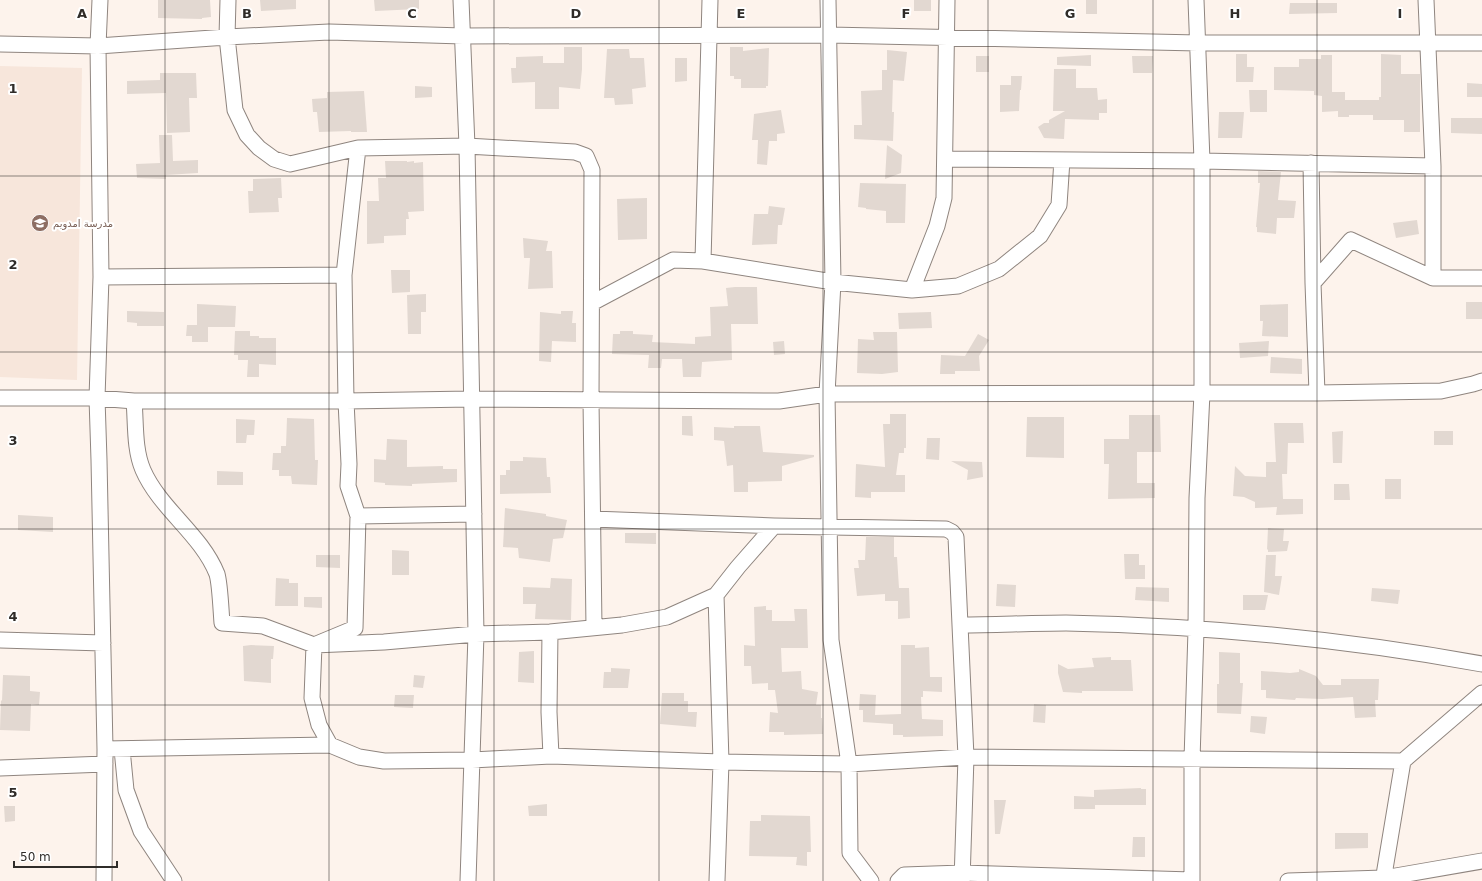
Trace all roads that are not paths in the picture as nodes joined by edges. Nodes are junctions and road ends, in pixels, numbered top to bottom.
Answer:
1 (100, 0) edge
2 (228, 0) edge
3 (460, 0) edge
4 (710, 0) edge
5 (828, 0) edge
6 (947, 0) edge
7 (1196, 0) edge
8 (1426, 0) edge
9 (829, 34) junction
10 (710, 35) junction
11 (463, 36) junction
12 (227, 37) junction
13 (946, 37) junction
14 (1198, 43) junction
15 (1429, 43) junction
16 (1482, 43) edge
17 (0, 44) edge
18 (98, 46) junction
19 (467, 146) junction
20 (358, 148) junction
21 (945, 159) junction
22 (1062, 160) junction
23 (1202, 161) junction
24 (1312, 163) junction
25 (1434, 166) junction
26 (704, 261) junction
27 (344, 276) junction
28 (101, 277) junction
29 (1433, 278) junction
30 (1482, 278) edge
31 (833, 282) junction
32 (1313, 284) junction
33 (912, 290) junction
34 (592, 303) junction
35 (1482, 381) edge
36 (1202, 393) junction
37 (1317, 393) junction
38 (826, 394) junction
39 (0, 398) edge
40 (97, 398) junction
41 (471, 398) junction
42 (591, 400) junction
43 (134, 401) junction
44 (346, 401) junction
45 (474, 514) junction
46 (358, 516) junction
47 (593, 519) junction
48 (774, 526) junction
49 (829, 527) junction
50 (716, 595) junction
51 (960, 625) junction
52 (594, 627) junction
53 (1196, 630) junction
54 (550, 632) junction
55 (476, 634) junction
56 (0, 640) edge
57 (103, 643) junction
58 (314, 644) junction
59 (1482, 664) edge
60 (1482, 693) edge
61 (330, 745) junction
62 (122, 749) junction
63 (551, 756) junction
64 (105, 757) junction
65 (966, 757) junction
66 (472, 760) junction
67 (1192, 760) junction
68 (1403, 761) junction
69 (721, 762) junction
70 (849, 764) junction
71 (0, 768) edge
72 (1482, 861) edge
73 (962, 877) edge
74 (1192, 880) edge
75 (1384, 880) edge
76 (104, 881) edge
77 (174, 881) edge
78 (468, 881) edge
79 (717, 881) edge
80 (871, 881) edge
81 (898, 881) edge
82 (1288, 881) edge

1 - 18 street
2 - 12 street
3 - 11 street
4 - 10 street
5 - 9 street
6 - 13 street
7 - 14 street
8 - 15 street
9 - 10 street
9 - 13 street
9 - 31 street
10 - 11 street
10 - 26 street
11 - 12 street
11 - 19 street
12 - 18 street
12 - 20 street
13 - 14 street
13 - 21 street
14 - 15 street
14 - 23 street
15 - 16 street
15 - 25 street
17 - 18 street
18 - 28 street
19 - 20 street
19 - 34 street
19 - 41 street
20 - 27 street
21 - 22 street
21 - 33 street
22 - 23 street
22 - 33 street
23 - 24 street
23 - 36 street
24 - 25 street
24 - 32 street
25 - 29 street
26 - 31 street
26 - 34 street
27 - 28 street
27 - 44 street
28 - 40 street
29 - 30 street
29 - 32 street
31 - 33 street
31 - 38 street
32 - 37 street
34 - 42 street
35 - 37 street
36 - 37 street
36 - 38 street
36 - 53 street
38 - 42 street
38 - 49 street
39 - 40 street
40 - 43 street
40 - 57 street
41 - 42 street
41 - 44 street
41 - 45 street
42 - 47 street
43 - 44 street
43 - 58 street
44 - 46 street
45 - 46 street
45 - 55 street
46 - 58 street
47 - 48 street
47 - 52 street
48 - 49 street
48 - 50 street
49 - 51 street
49 - 70 street
50 - 52 street
50 - 69 street
51 - 53 street
51 - 65 street
52 - 54 street
53 - 59 street
53 - 67 street
54 - 55 street
54 - 63 street
55 - 58 street
55 - 66 street
56 - 57 street
57 - 64 street
58 - 61 street
60 - 68 street
61 - 62 street
61 - 66 street
62 - 64 street
62 - 77 street
63 - 66 street
63 - 69 street
64 - 71 street
64 - 76 street
65 - 67 street
65 - 70 street
65 - 73 street
66 - 78 street
67 - 68 street
67 - 74 street
68 - 75 street
69 - 70 street
69 - 79 street
70 - 80 street
72 - 75 street
73 - 74 street
73 - 81 street
75 - 82 street

